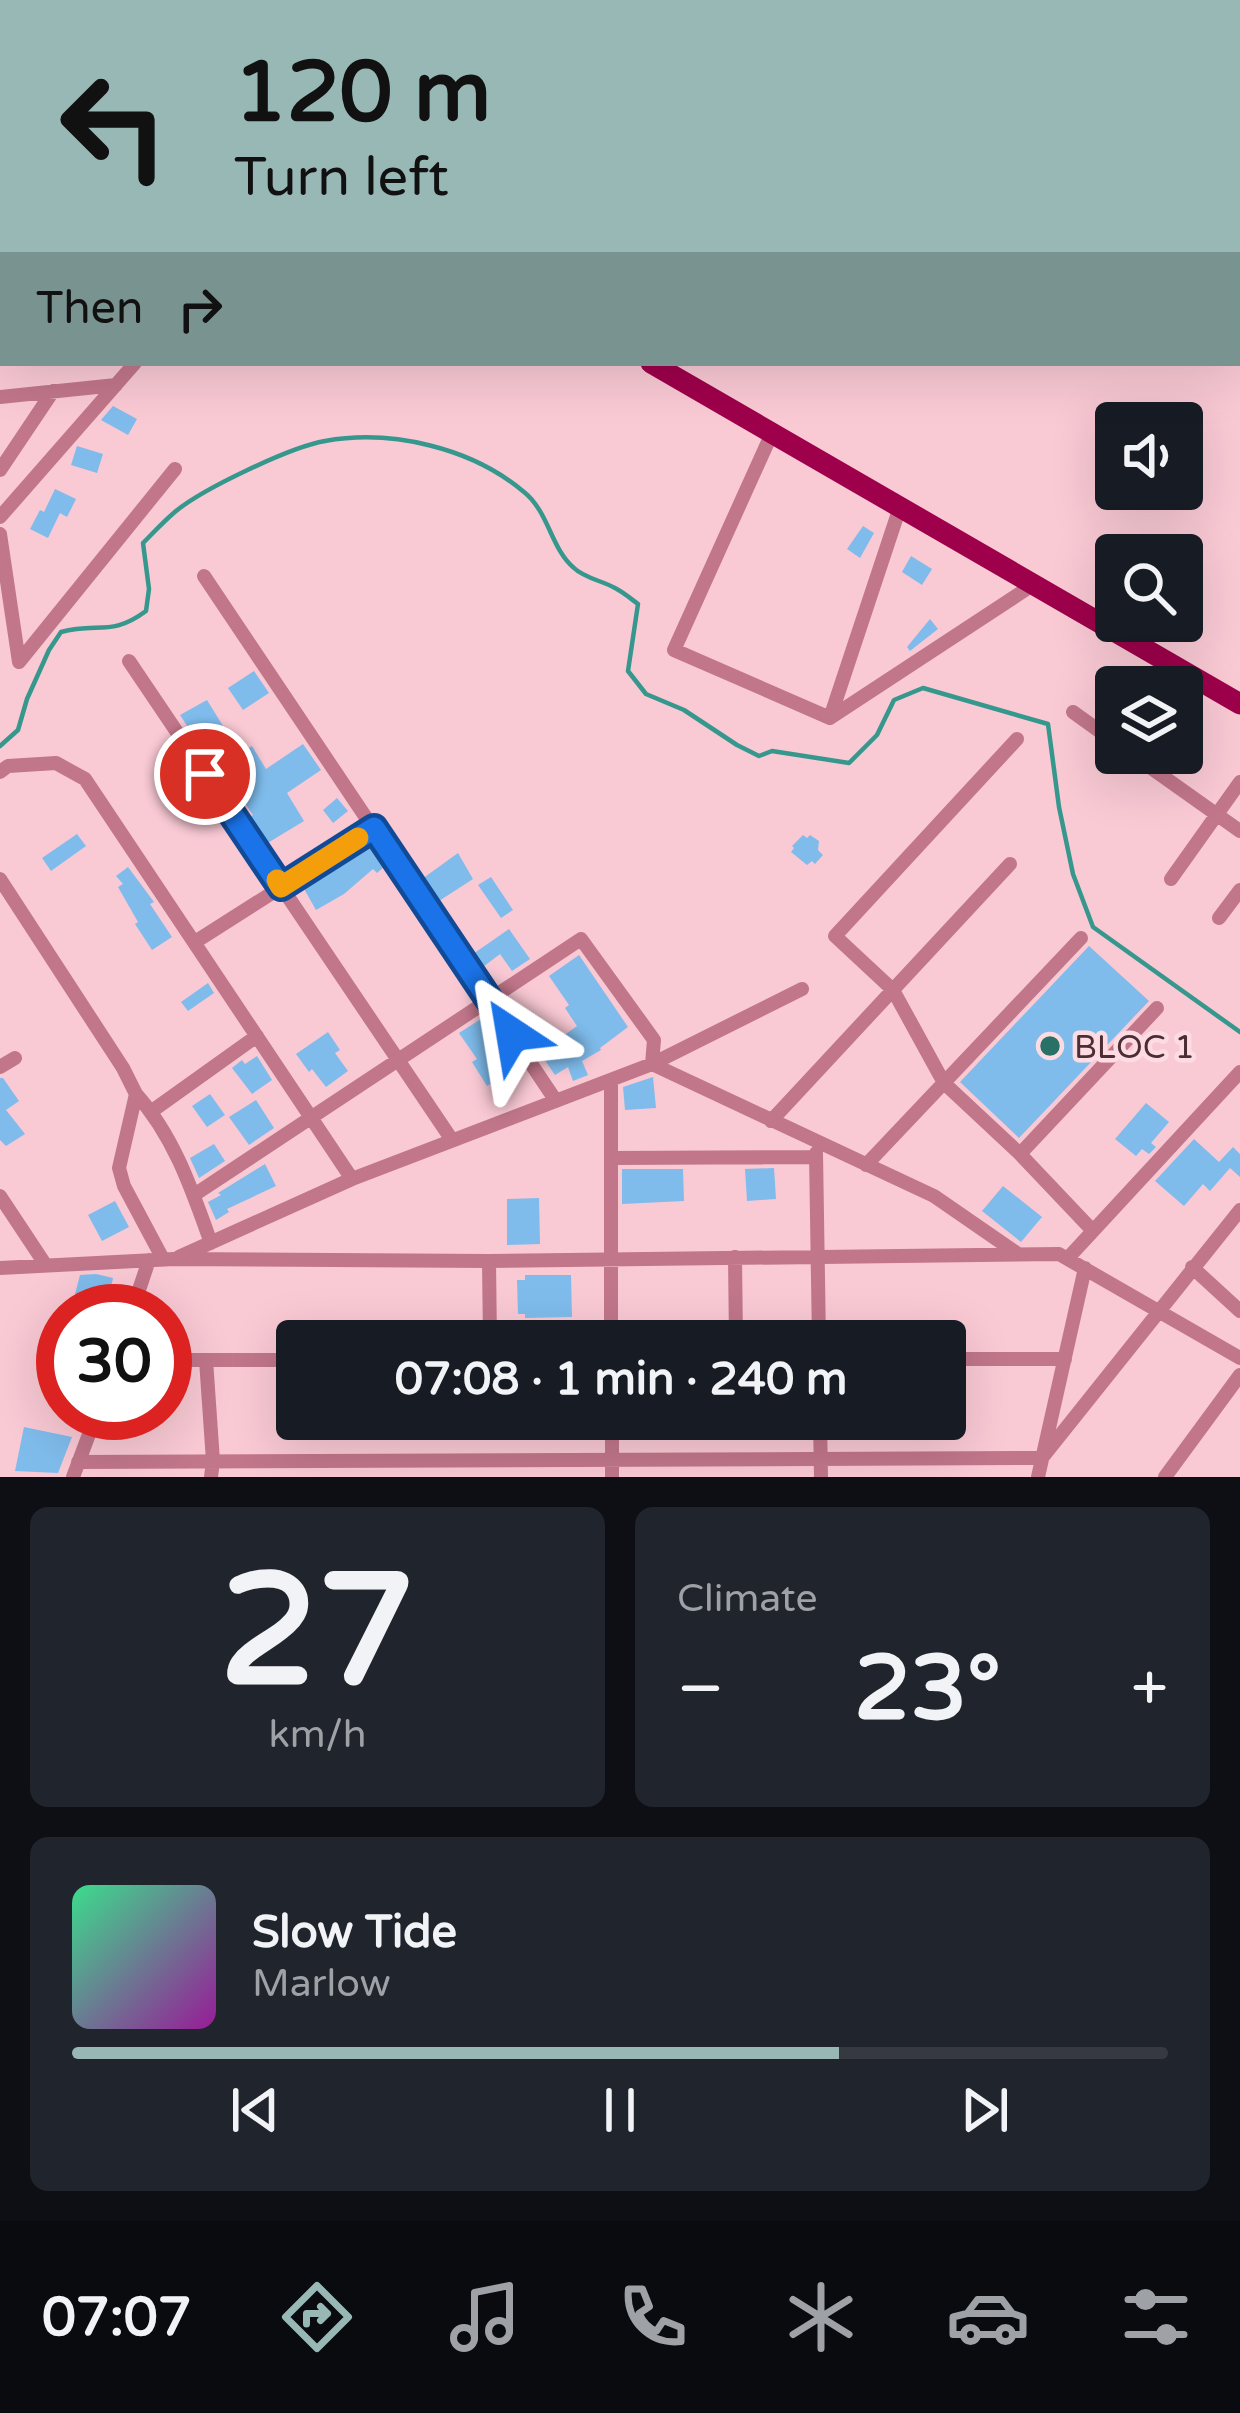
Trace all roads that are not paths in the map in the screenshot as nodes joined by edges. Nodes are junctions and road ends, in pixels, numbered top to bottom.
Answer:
1 (132, 366) edge
2 (656, 366) edge
3 (116, 385) junction
4 (52, 392) junction
5 (0, 397) edge
6 (772, 433) junction
7 (175, 469) dead end
8 (0, 470) edge
9 (900, 507) junction
10 (2, 511) edge
11 (0, 534) edge
12 (204, 576) dead end
13 (1034, 584) junction
14 (7, 629) edge
15 (129, 661) dead end
16 (1240, 704) edge
17 (1073, 712) dead end
18 (830, 718) junction
19 (1095, 728) edge
20 (1017, 739) dead end
21 (0, 772) edge
22 (1159, 774) edge
23 (1240, 782) edge
24 (1217, 815) junction
25 (374, 828) junction
26 (1240, 831) edge
27 (1010, 864) dead end
28 (0, 879) edge
29 (1171, 879) dead end
30 (281, 887) junction
31 (1240, 890) edge
32 (1219, 918) dead end
33 (1081, 938) dead end
34 (195, 943) junction
35 (802, 989) dead end
36 (893, 990) junction
37 (489, 1000) junction
38 (1157, 1008) dead end
39 (257, 1036) junction
40 (16, 1058) dead end
41 (398, 1060) junction
42 (652, 1064) junction
43 (0, 1067) edge
44 (1240, 1072) edge
45 (610, 1080) junction
46 (944, 1083) junction
47 (136, 1094) junction
48 (556, 1101) junction
49 (152, 1112) junction
50 (311, 1118) junction
51 (771, 1121) junction
52 (452, 1141) junction
53 (816, 1150) junction
54 (1019, 1154) junction
55 (611, 1158) junction
56 (866, 1165) junction
57 (352, 1179) junction
58 (194, 1195) junction
59 (0, 1196) edge
60 (1240, 1210) edge
61 (1094, 1231) junction
62 (211, 1243) junction
63 (1018, 1254) junction
64 (818, 1257) junction
65 (734, 1258) junction
66 (1068, 1258) junction
67 (162, 1259) junction
68 (611, 1259) junction
69 (489, 1261) junction
70 (45, 1264) junction
71 (1192, 1267) junction
72 (0, 1268) edge
73 (1085, 1268) junction
74 (148, 1284) edge
75 (1158, 1310) junction
76 (1240, 1311) edge
77 (490, 1320) edge
78 (611, 1320) edge
79 (735, 1320) edge
80 (819, 1320) edge
81 (1240, 1358) edge
82 (966, 1359) edge
83 (1064, 1359) junction
84 (192, 1360) edge
85 (206, 1360) junction
86 (276, 1360) edge
87 (1240, 1375) edge
88 (87, 1440) edge
89 (612, 1440) edge
90 (821, 1440) edge
91 (1042, 1458) junction
92 (612, 1459) junction
93 (821, 1459) junction
94 (76, 1469) edge
95 (212, 1469) edge
96 (612, 1477) edge
97 (821, 1477) edge
98 (1038, 1477) edge
99 (1165, 1477) edge

1 - 3 street
2 - 6 main road
3 - 4 street
3 - 10 street
4 - 5 street
4 - 8 street
6 - 9 main road
6 - 18 street
7 - 14 street
9 - 13 main road
9 - 18 street
11 - 14 street
12 - 25 street
13 - 16 main road
13 - 18 street
15 - 30 street
17 - 19 street
20 - 36 street
21 - 34 street
22 - 24 street
23 - 24 street
24 - 26 street
24 - 29 street
25 - 30 street
25 - 37 street
27 - 36 street
28 - 47 street
30 - 34 street
30 - 41 street
31 - 32 street
33 - 46 street
34 - 39 street
35 - 42 street
36 - 46 street
36 - 51 street
37 - 41 street
37 - 42 street
37 - 48 street
38 - 54 street
39 - 49 street
39 - 50 street
40 - 43 street
41 - 50 street
41 - 52 street
42 - 45 street
42 - 51 street
44 - 61 street
45 - 48 street
45 - 55 street
46 - 54 street
46 - 56 street
47 - 49 street
47 - 67 street
48 - 52 street
49 - 58 street
50 - 57 street
50 - 58 street
51 - 53 street
52 - 57 street
53 - 55 street
53 - 56 street
53 - 64 street
54 - 61 street
55 - 68 street
56 - 63 street
57 - 62 street
58 - 62 street
59 - 70 street
60 - 71 street
61 - 66 street
62 - 67 street
63 - 64 street
63 - 66 street
64 - 65 street
64 - 80 street
65 - 68 street
65 - 79 street
66 - 73 street
67 - 69 street
67 - 70 street
67 - 74 street
68 - 69 street
68 - 78 street
69 - 77 street
70 - 72 street
71 - 75 street
71 - 76 street
73 - 75 street
73 - 83 street
75 - 81 street
75 - 91 street
82 - 83 street
83 - 91 street
84 - 85 street
85 - 86 street
85 - 95 street
87 - 99 street
88 - 94 street
89 - 92 street
90 - 93 street
91 - 93 street
91 - 98 street
92 - 93 street
92 - 95 street
92 - 96 street
93 - 97 street
94 - 95 street

